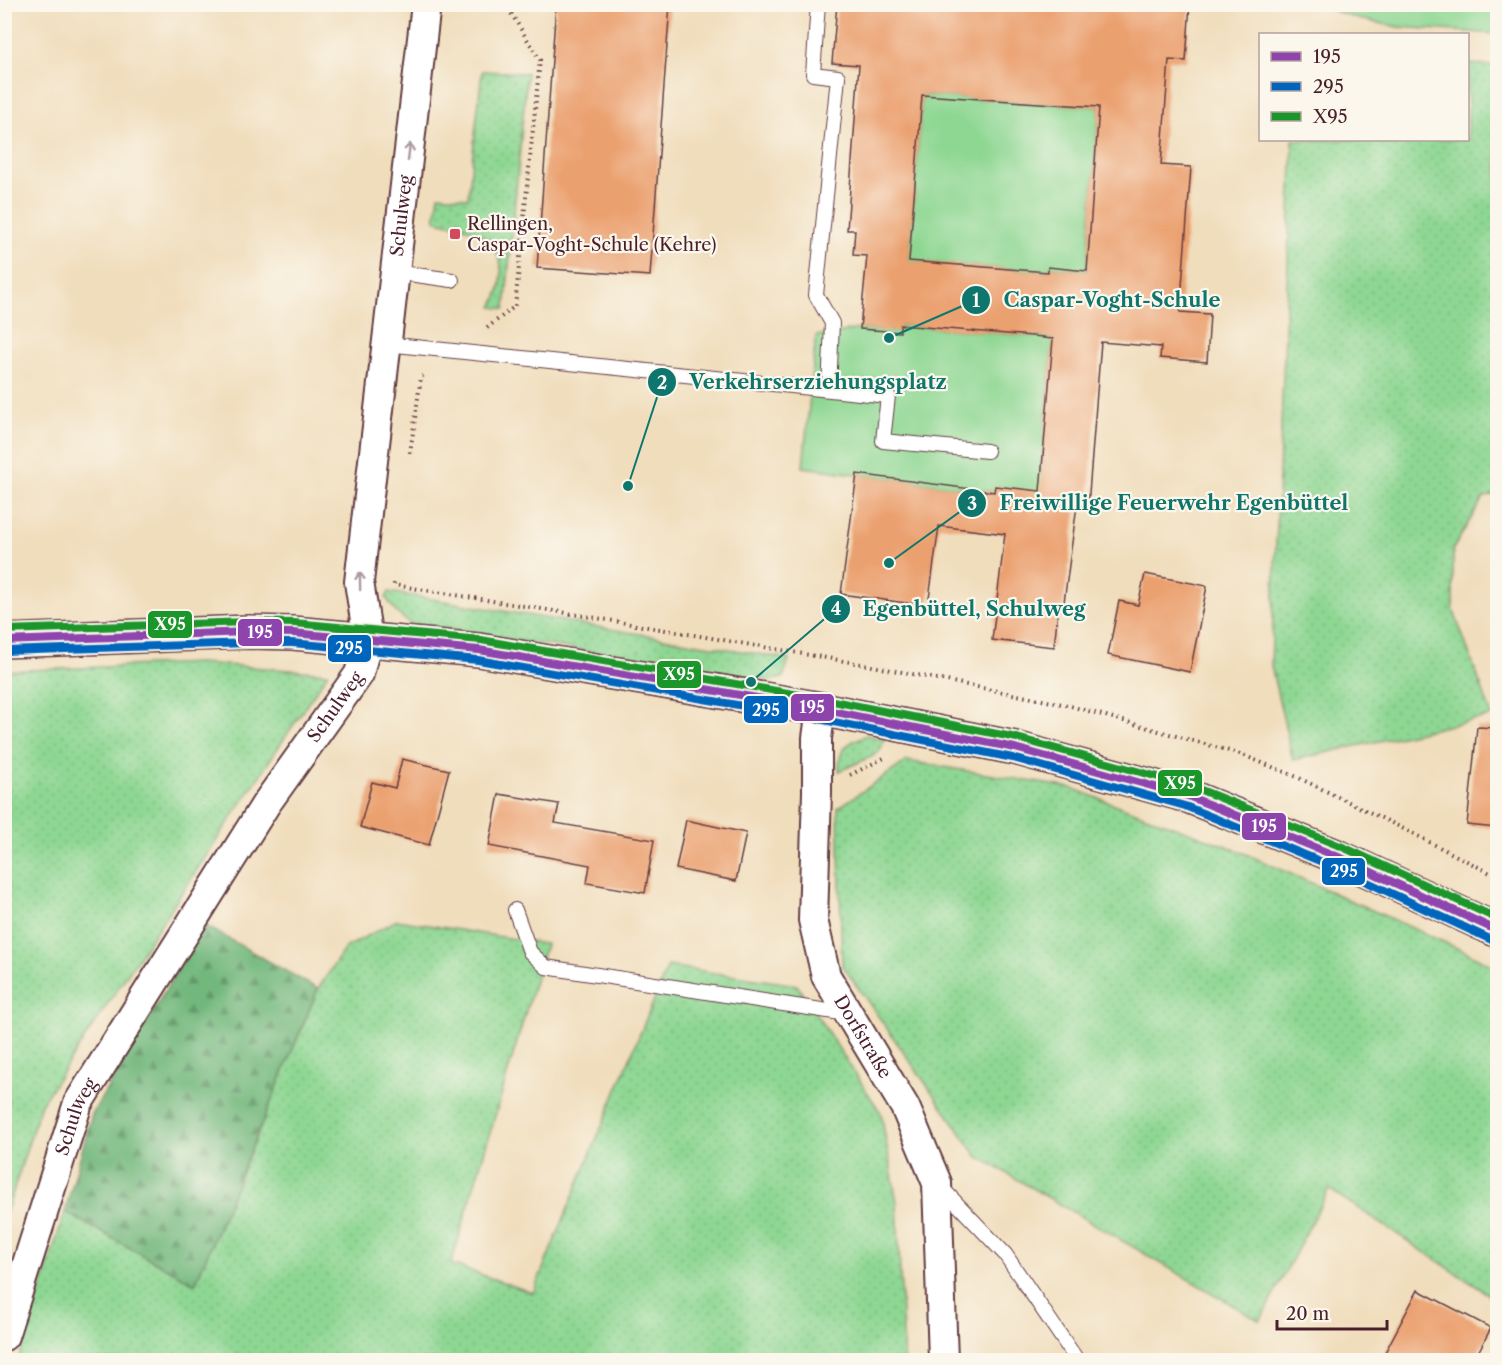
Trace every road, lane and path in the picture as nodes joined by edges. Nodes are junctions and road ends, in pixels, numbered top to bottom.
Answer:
1 (426, 4) edge
2 (509, 4) edge
3 (818, 4) edge
4 (394, 272) junction
5 (452, 280) dead end
6 (386, 344) junction
7 (457, 351) junction
8 (829, 389) junction
9 (987, 451) dead end
10 (410, 456) dead end
11 (393, 577) dead end
12 (394, 585) dead end
13 (368, 639) junction
14 (4, 641) edge
15 (821, 709) junction
16 (889, 755) dead end
17 (818, 792) junction
18 (515, 910) dead end
19 (1497, 931) edge
20 (849, 1014) junction
21 (937, 1183) junction
22 (4, 1336) edge
23 (943, 1360) edge
24 (1077, 1360) edge

4 -> 1 street, Schulweg
2 - 7 path
3 - 8 lane
4 - 5 lane
4 - 6 street, Schulweg
6 - 7 lane
13 -> 6 street, Schulweg
7 - 8 lane
7 - 10 path
8 - 9 lane
11 - 12 path
13 - 14 main road
13 - 15 main road
13 - 22 street, Schulweg
15 - 17 street, Dorfstraße
15 - 19 main road
16 - 17 path
17 - 20 street, Dorfstraße
18 - 20 lane
20 - 21 street, Dorfstraße
21 - 23 street, Dorfstraße
21 - 24 lane

